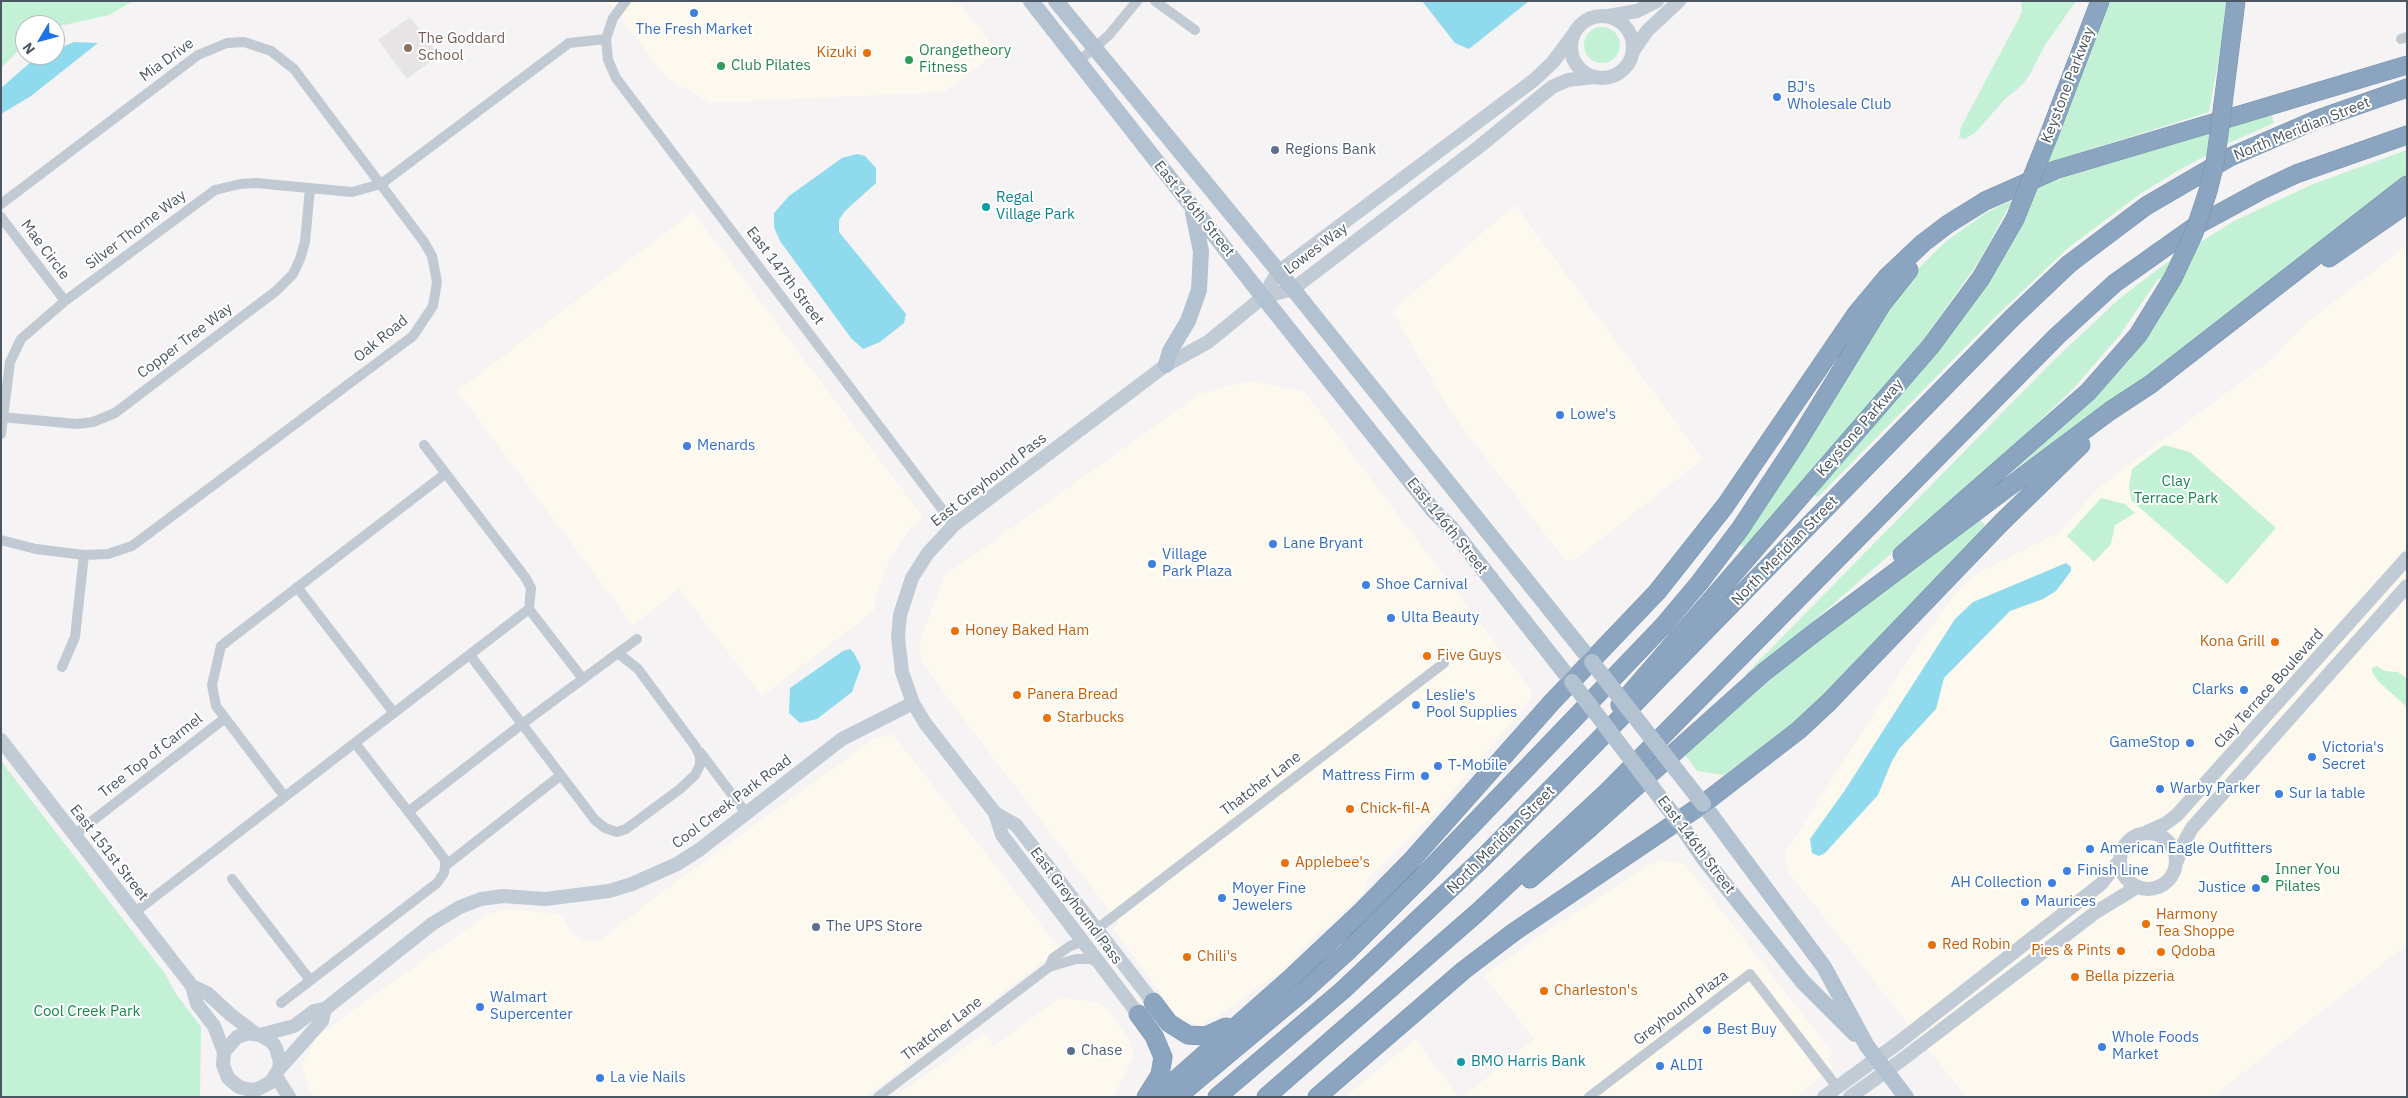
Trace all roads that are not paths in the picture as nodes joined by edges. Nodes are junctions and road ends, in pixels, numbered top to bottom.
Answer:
1 (626, 1) edge
2 (1031, 1) edge
3 (1056, 1) edge
4 (1137, 1) edge
5 (1155, 1) edge
6 (1657, 1) edge
7 (1679, 1) edge
8 (2100, 1) edge
9 (2236, 1) edge
10 (1605, 16) junction
11 (1194, 30) dead end
12 (1573, 35) junction
13 (606, 39) junction
14 (1094, 49) junction
15 (1633, 51) junction
16 (1078, 62) junction
17 (2407, 64) edge
18 (1594, 77) junction
19 (2407, 88) edge
20 (2407, 135) edge
21 (381, 184) junction
22 (2020, 184) junction
23 (2407, 185) edge
24 (310, 188) junction
25 (1188, 202) junction
26 (1, 204) edge
27 (2407, 204) edge
28 (1, 217) edge
29 (1278, 272) junction
30 (1292, 288) junction
31 (1263, 297) junction
32 (66, 301) junction
33 (2259, 302) junction
34 (1166, 366) junction
35 (2150, 384) junction
36 (2, 417) edge
37 (1, 434) edge
38 (424, 446) dead end
39 (445, 474) junction
40 (954, 525) junction
41 (1, 540) edge
42 (84, 555) junction
43 (2407, 558) edge
44 (2407, 586) edge
45 (297, 588) junction
46 (529, 610) junction
47 (1814, 633) junction
48 (637, 638) dead end
49 (618, 653) junction
50 (470, 655) junction
51 (1592, 662) junction
52 (1444, 663) dead end
53 (62, 667) dead end
54 (583, 679) junction
55 (1572, 682) junction
56 (913, 704) junction
57 (394, 713) junction
58 (224, 719) junction
59 (522, 724) junction
60 (1, 740) edge
61 (355, 743) junction
62 (695, 746) junction
63 (561, 775) junction
64 (284, 797) junction
65 (1538, 804) junction
66 (1703, 804) junction
67 (408, 812) junction
68 (746, 813) junction
69 (995, 813) junction
70 (1678, 821) junction
71 (2147, 832) junction
72 (74, 835) junction
73 (2120, 860) junction
74 (2177, 861) junction
75 (445, 866) junction
76 (232, 879) dead end
77 (2137, 887) junction
78 (135, 912) junction
79 (2059, 916) junction
80 (1097, 929) junction
81 (1084, 941) junction
82 (1098, 962) junction
83 (1049, 967) junction
84 (1294, 975) junction
85 (310, 980) junction
86 (192, 986) junction
87 (1988, 995) junction
88 (1380, 999) junction
89 (1152, 1002) joint
90 (281, 1003) dead end
91 (325, 1009) junction
92 (1138, 1014) joint
93 (258, 1034) junction
94 (224, 1052) junction
95 (1877, 1058) junction
96 (277, 1072) junction
97 (1837, 1087) junction
98 (254, 1094) edge
99 (1268, 1095) edge
100 (289, 1097) edge
101 (878, 1097) edge
102 (1146, 1097) edge
103 (1156, 1097) edge
104 (1177, 1097) edge
105 (1217, 1097) edge
106 (1317, 1097) edge
107 (1589, 1097) edge
108 (1824, 1097) edge
109 (1850, 1097) edge
110 (1906, 1097) edge

1 - 13 street
2 - 16 main road, East 146th Street
3 - 14 main road, East 146th Street
4 - 14 street
5 - 11 street
6 - 10 street, Lowes Way
7 - 15 street, Lowes Way
8 - 65 highway, Keystone Parkway, bridge
9 - 47 highway, bridge
10 - 12 street, Lowes Way
10 - 15 street
12 - 18 street
12 - 29 street, Lowes Way
13 - 21 street
13 - 40 street, East 147th Street
14 - 16 street
14 - 29 main road, East 146th Street
15 - 18 street, Lowes Way
16 - 25 main road, East 146th Street
17 - 22 highway
18 - 30 street, Lowes Way
19 - 65 highway, North Meridian Street
20 - 88 highway
21 - 24 street, Silver Thorne Way
21 - 26 street, Mia Drive
21 - 42 street, Oak Road
22 - 51 highway
22 - 104 highway
23 - 33 highway
24 - 32 street, Silver Thorne Way
24 - 36 street, Copper Tree Way
25 - 31 main road, East 146th Street
25 - 34 main road
27 - 33 highway
28 - 32 street, Mae Circle
29 - 30 main road, East 146th Street
29 - 31 street, Lowes Way
30 - 31 street, Lowes Way
30 - 51 main road, East 146th Street
31 - 34 street, East Greyhound Pass
31 - 55 main road, East 146th Street
32 - 36 street, Silver Thorne Way
33 - 35 highway
34 - 40 street, East Greyhound Pass
35 - 47 highway
35 - 66 highway
36 - 37 street, Silver Thorne Way
38 - 39 street
39 - 45 street, Tree Top of Carmel
39 - 46 street
40 - 56 street, East Greyhound Pass
41 - 42 street, Oak Road
42 - 53 street
43 - 71 street, Clay Terrace Boulevard
44 - 74 street
45 - 57 street
45 - 58 street, Tree Top of Carmel
46 - 50 street
46 - 54 street
47 - 88 highway
48 - 49 street
49 - 54 street
49 - 62 street
50 - 57 street
50 - 59 street
51 - 55 highway
51 - 66 main road, East 146th Street, bridge
52 - 80 street, Thatcher Lane
54 - 59 street
55 - 70 main road, East 146th Street, bridge
55 - 84 highway
56 - 68 street, Cool Creek Park Road
56 - 69 street, East Greyhound Pass
57 - 61 street
58 - 64 street, Tree Top of Carmel
58 - 72 street, Tree Top of Carmel
59 - 63 street
59 - 67 street
60 - 72 street, East 151st Street
61 - 64 street
61 - 67 street
62 - 63 street
62 - 68 street
63 - 75 street
64 - 78 street
65 - 105 highway, North Meridian Street
66 - 70 highway
66 - 95 main road, East 146th Street
67 - 75 street
68 - 91 street, Cool Creek Park Road
69 - 80 street, East Greyhound Pass
69 - 81 street, East Greyhound Pass
70 - 95 main road, East 146th Street
70 - 106 highway
71 - 73 street
71 - 74 street
72 - 78 street, East 151st Street
73 - 77 street
73 - 79 street
74 - 77 street
75 - 85 street
76 - 85 street
77 - 87 street
78 - 86 street, East 151st Street
79 - 87 street
79 - 95 street
80 - 89 street, East Greyhound Pass
81 - 82 street, East Greyhound Pass
81 - 83 street, Thatcher Lane
82 - 83 street, Thatcher Lane
82 - 92 street, East Greyhound Pass
83 - 101 street, Thatcher Lane
84 - 89 highway
84 - 103 highway
85 - 90 street
86 - 93 street, East 151st Street
86 - 94 street, East 151st Street
87 - 95 street
88 - 99 highway
91 - 93 street, Cool Creek Park Road
91 - 96 street, Cool Creek Park Road
92 - 102 highway
93 - 94 street
93 - 96 street
94 - 98 street
95 - 97 street
95 - 109 street
95 - 110 main road, East 146th Street
96 - 98 street
96 - 100 street
97 - 107 street, Greyhound Plaza
97 - 108 street

